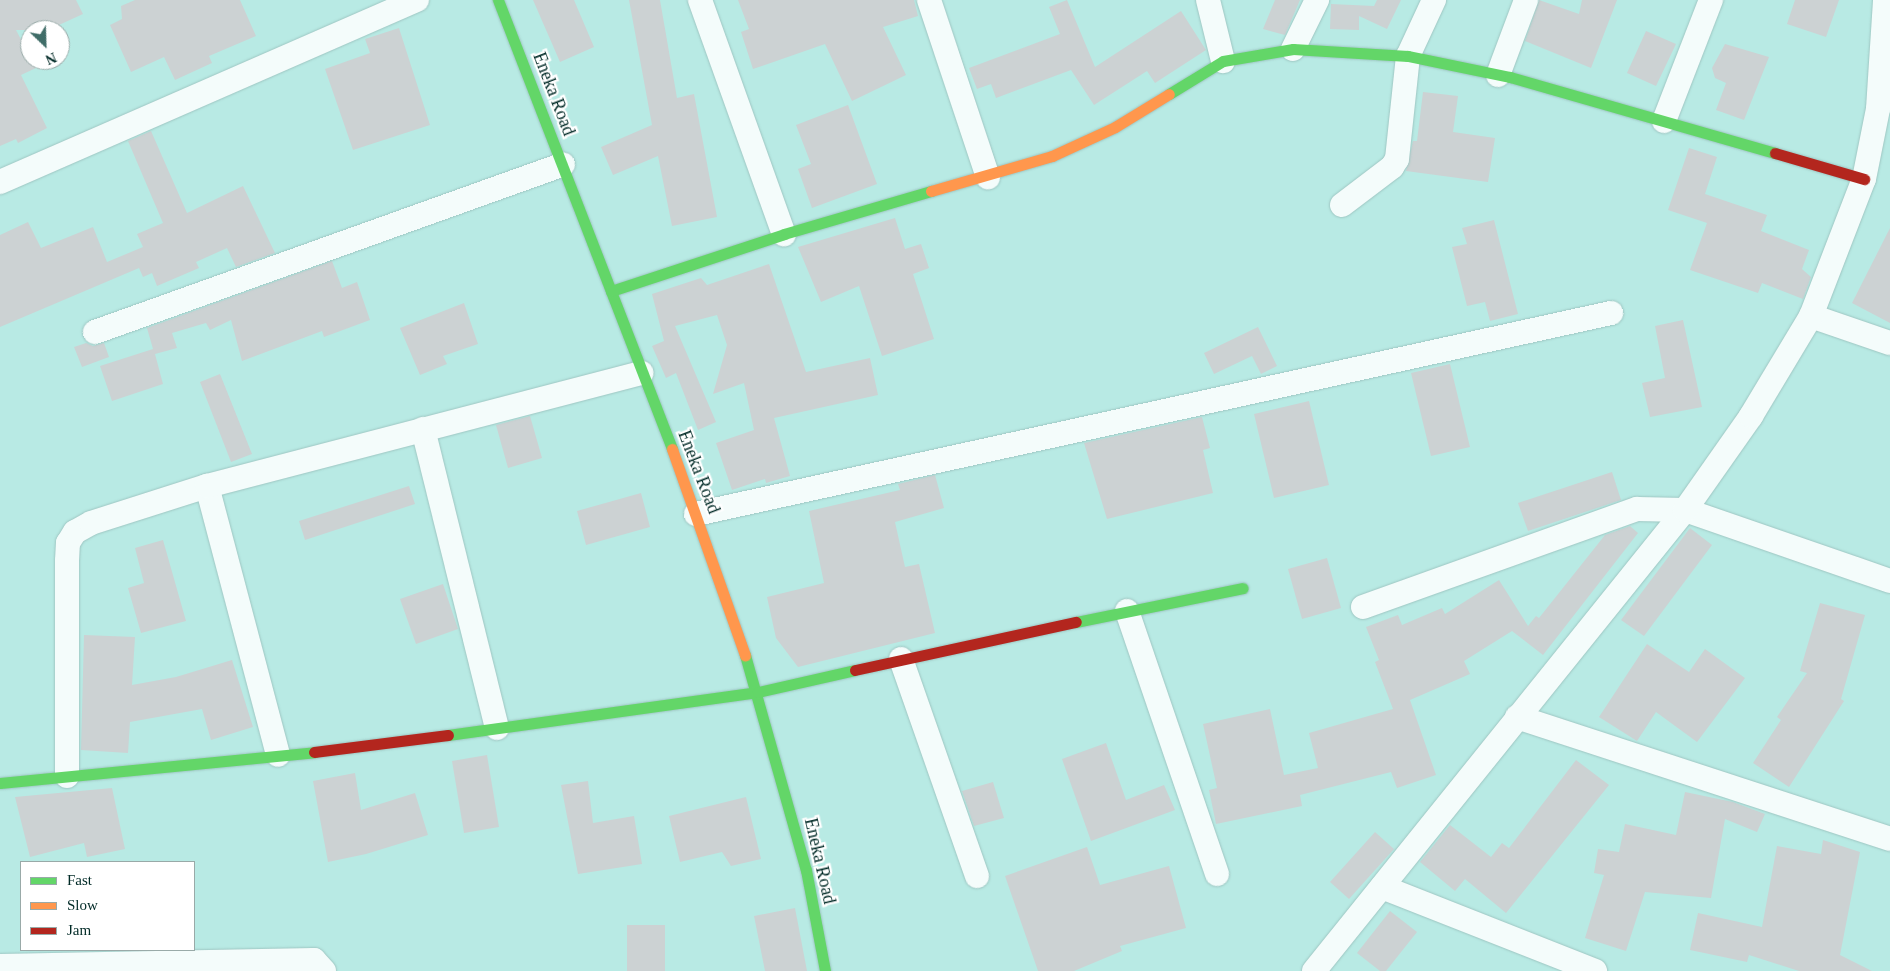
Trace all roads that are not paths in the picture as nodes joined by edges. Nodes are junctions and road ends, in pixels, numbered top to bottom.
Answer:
1 (417, 0) edge
2 (498, 0) edge
3 (700, 0) edge
4 (929, 0) edge
5 (1208, 0) edge
6 (1317, 0) edge
7 (1434, 0) edge
8 (1526, 0) edge
9 (1711, 0) edge
10 (1885, 0) edge
11 (1293, 49) junction
12 (1408, 56) junction
13 (1223, 62) junction
14 (1498, 75) junction
15 (1884, 111) edge
16 (1664, 121) junction
17 (563, 164) junction
18 (988, 177) junction
19 (1864, 179) junction
20 (0, 182) edge
21 (1342, 205) dead end
22 (784, 234) junction
23 (611, 291) junction
24 (1611, 312) dead end
25 (1810, 316) junction
26 (95, 332) dead end
27 (1890, 343) edge
28 (642, 373) junction
29 (423, 429) junction
30 (206, 486) junction
31 (1685, 510) junction
32 (696, 514) junction
33 (1890, 581) edge
34 (1243, 588) dead end
35 (1363, 607) dead end
36 (1127, 611) junction
37 (901, 660) junction
38 (758, 692) junction
39 (1517, 716) junction
40 (497, 728) junction
41 (278, 755) junction
42 (67, 776) junction
43 (0, 783) edge
44 (1890, 838) edge
45 (1217, 874) dead end
46 (977, 876) dead end
47 (1382, 887) junction
48 (0, 966) edge
49 (324, 971) edge
50 (825, 971) edge
51 (1314, 971) edge
52 (1595, 971) edge

1 - 20 street
2 - 17 street, Eneka Road
3 - 22 street
4 - 18 street
5 - 13 street
6 - 11 street
7 - 12 street
8 - 14 street
9 - 16 street
10 - 15 street
11 - 12 street
11 - 13 street
12 - 14 street
12 - 21 street
13 - 18 street
14 - 16 street
15 - 19 street
16 - 19 street
17 - 23 street, Eneka Road
17 - 26 street
18 - 22 street
19 - 25 street
22 - 23 street
23 - 28 street, Eneka Road
24 - 32 street
25 - 27 street
25 - 31 street
28 - 29 street
28 - 32 street, Eneka Road
29 - 30 street
29 - 40 street
30 - 41 street
30 - 42 street
31 - 33 street
31 - 35 street
31 - 39 street
32 - 38 street, Eneka Road
34 - 36 street
36 - 37 street
36 - 45 street
37 - 38 street
37 - 46 street
38 - 40 street
38 - 50 street, Eneka Road
39 - 44 street
39 - 47 street
40 - 41 street
41 - 42 street
42 - 43 street
47 - 51 street
47 - 52 street
48 - 49 street

